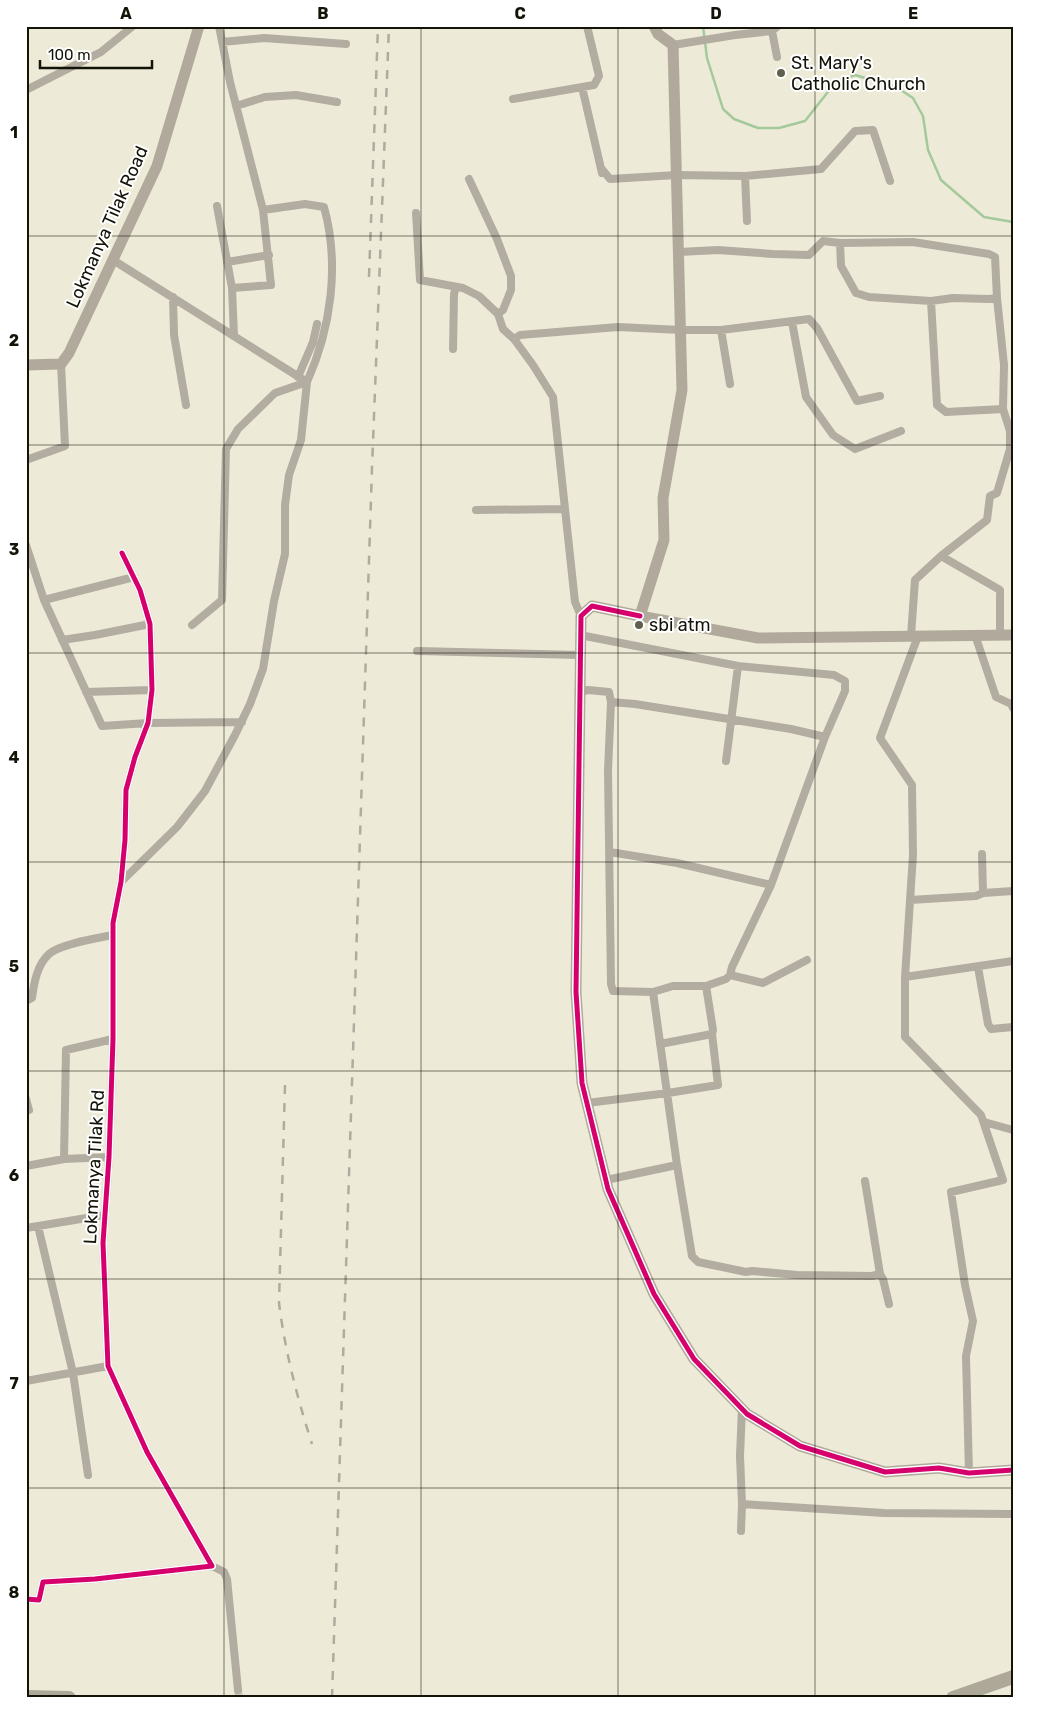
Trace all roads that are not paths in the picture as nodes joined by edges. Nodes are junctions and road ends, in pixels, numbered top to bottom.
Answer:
1 (133, 26) edge
2 (199, 26) edge
3 (219, 26) edge
4 (587, 26) edge
5 (654, 26) edge
6 (775, 29) edge
7 (222, 42) junction
8 (346, 44) dead end
9 (673, 45) junction
10 (777, 57) dead end
11 (582, 87) junction
12 (26, 90) edge
13 (513, 99) dead end
14 (337, 102) dead end
15 (236, 106) junction
16 (601, 168) junction
17 (677, 174) junction
18 (603, 176) dead end
19 (745, 176) junction
20 (469, 179) dead end
21 (890, 181) dead end
22 (217, 206) dead end
23 (263, 210) junction
24 (416, 213) dead end
25 (747, 221) dead end
26 (840, 243) junction
27 (679, 252) junction
28 (269, 255) junction
29 (113, 260) junction
30 (227, 262) junction
31 (456, 287) junction
32 (232, 288) junction
33 (173, 297) junction
34 (997, 298) junction
35 (931, 301) junction
36 (498, 314) junction
37 (792, 322) junction
38 (317, 324) dead end
39 (681, 330) junction
40 (722, 330) junction
41 (234, 336) junction
42 (514, 339) junction
43 (453, 349) dead end
44 (61, 364) junction
45 (26, 365) edge
46 (298, 378) junction
47 (307, 382) junction
48 (730, 384) dead end
49 (880, 396) dead end
50 (186, 405) dead end
51 (1002, 409) junction
52 (901, 431) dead end
53 (26, 460) edge
54 (564, 509) junction
55 (476, 510) dead end
56 (26, 545) edge
57 (122, 553) dead end
58 (941, 556) junction
59 (134, 577) junction
60 (44, 600) junction
61 (581, 616) junction
62 (640, 616) junction
63 (150, 624) junction
64 (192, 625) dead end
65 (580, 635) junction
66 (976, 635) junction
67 (1000, 635) junction
68 (1013, 635) edge
69 (915, 636) junction
70 (62, 640) junction
71 (417, 651) dead end
72 (580, 655) junction
73 (738, 666) junction
74 (152, 690) junction
75 (86, 692) junction
76 (580, 692) junction
77 (611, 702) junction
78 (1013, 708) edge
79 (732, 720) junction
80 (242, 722) junction
81 (148, 723) junction
82 (825, 737) junction
83 (726, 761) dead end
84 (610, 852) junction
85 (982, 854) dead end
86 (121, 882) junction
87 (771, 885) junction
88 (1013, 891) edge
89 (983, 892) junction
90 (910, 900) junction
91 (114, 935) junction
92 (807, 960) dead end
93 (1013, 962) edge
94 (978, 966) junction
95 (730, 975) junction
96 (905, 977) junction
97 (706, 986) junction
98 (653, 992) junction
99 (26, 1001) edge
100 (1013, 1027) edge
101 (712, 1034) junction
102 (113, 1039) junction
103 (660, 1044) junction
104 (668, 1093) junction
105 (26, 1099) edge
106 (587, 1103) junction
107 (29, 1110) dead end
108 (984, 1122) junction
109 (1013, 1130) edge
110 (109, 1157) junction
111 (64, 1159) junction
112 (677, 1165) junction
113 (26, 1166) edge
114 (606, 1180) junction
115 (865, 1181) dead end
116 (105, 1215) junction
117 (38, 1226) junction
118 (26, 1228) edge
119 (880, 1274) junction
120 (889, 1304) dead end
121 (108, 1366) junction
122 (73, 1373) junction
123 (26, 1381) edge
124 (742, 1408) junction
125 (1013, 1470) edge
126 (969, 1472) junction
127 (88, 1475) dead end
128 (742, 1504) junction
129 (1013, 1514) edge
130 (741, 1531) dead end
131 (212, 1566) junction
132 (26, 1599) edge
133 (1013, 1677) edge
134 (238, 1690) tunnel mouth
135 (26, 1697) edge
136 (69, 1698) edge
137 (953, 1698) edge

1 - 12 street
2 - 29 street, Lokmanya Tilak Road
3 - 7 street
4 - 11 street
5 - 9 street
6 - 9 street
6 - 10 street
7 - 8 street
7 - 15 street
9 - 17 street
11 - 13 street
11 - 16 street
14 - 15 street
15 - 23 street
16 - 17 street
16 - 18 street
17 - 19 street
17 - 27 street
19 - 21 street
19 - 25 street
20 - 36 street
22 - 30 street
23 - 28 street
23 - 47 street
24 - 31 street
26 - 27 street
26 - 34 street
26 - 35 street
27 - 39 street
28 - 30 street
28 - 32 street
29 - 33 street
29 - 44 street, Lokmanya Tilak Road
30 - 32 street
31 - 36 street
31 - 43 street
32 - 41 street
33 - 41 street
33 - 50 street
34 - 35 street
34 - 51 street
35 - 51 street
36 - 42 street
37 - 40 street
37 - 49 street
37 - 52 street
38 - 46 street
39 - 40 street
39 - 42 street
39 - 62 street
40 - 48 street
41 - 46 street
42 - 54 street
44 - 45 street
44 - 53 street
46 - 47 street
47 - 64 street
47 - 80 street
51 - 58 street
54 - 55 street
54 - 61 street
56 - 60 street
57 - 59 street, Lokmanya Tilak Rd
58 - 67 street
58 - 69 street
59 - 60 street
59 - 63 street, Lokmanya Tilak Rd
60 - 70 street
61 - 62 street
61 - 65 street
62 - 69 street
63 - 70 street
63 - 74 street, Lokmanya Tilak Rd
65 - 72 street
65 - 73 street
66 - 67 street
66 - 69 street
66 - 78 street
67 - 68 street
69 - 90 street
70 - 75 street
71 - 72 street
72 - 76 street
73 - 79 street
73 - 82 street
74 - 75 street
74 - 81 street, Lokmanya Tilak Rd
75 - 81 street
76 - 77 street
76 - 106 street
77 - 79 street
77 - 84 street
79 - 82 street
79 - 83 street
80 - 81 street
80 - 86 street
81 - 86 street, Lokmanya Tilak Rd
82 - 87 street
84 - 87 street
84 - 98 street
85 - 89 street
86 - 91 street, Lokmanya Tilak Rd
87 - 95 street
88 - 89 street
89 - 90 street
90 - 96 street
91 - 99 street
91 - 102 street, Lokmanya Tilak Rd
92 - 95 street
93 - 94 street
94 - 96 street
94 - 100 street
95 - 97 street
96 - 108 street
97 - 98 street
97 - 101 street
98 - 103 street
101 - 103 street
101 - 104 street
102 - 110 street, Lokmanya Tilak Rd
102 - 111 street
103 - 104 street
104 - 106 street
104 - 112 street
105 - 107 street
106 - 114 street
108 - 109 street
108 - 126 street
110 - 111 street
110 - 116 street, Lokmanya Tilak Rd
111 - 113 street
112 - 114 street
112 - 119 street
114 - 124 street
115 - 119 street
116 - 117 street
116 - 121 street, Lokmanya Tilak Rd
117 - 118 street
117 - 122 street
119 - 120 street
121 - 122 street
121 - 131 street, Lokmanya Tilak Rd
122 - 123 street
122 - 127 street
124 - 126 street
124 - 128 street
125 - 126 street
128 - 129 street
128 - 130 street
131 - 132 street
131 - 134 street, Lokmanya Tilak Rd
133 - 137 highway
135 - 136 highway

